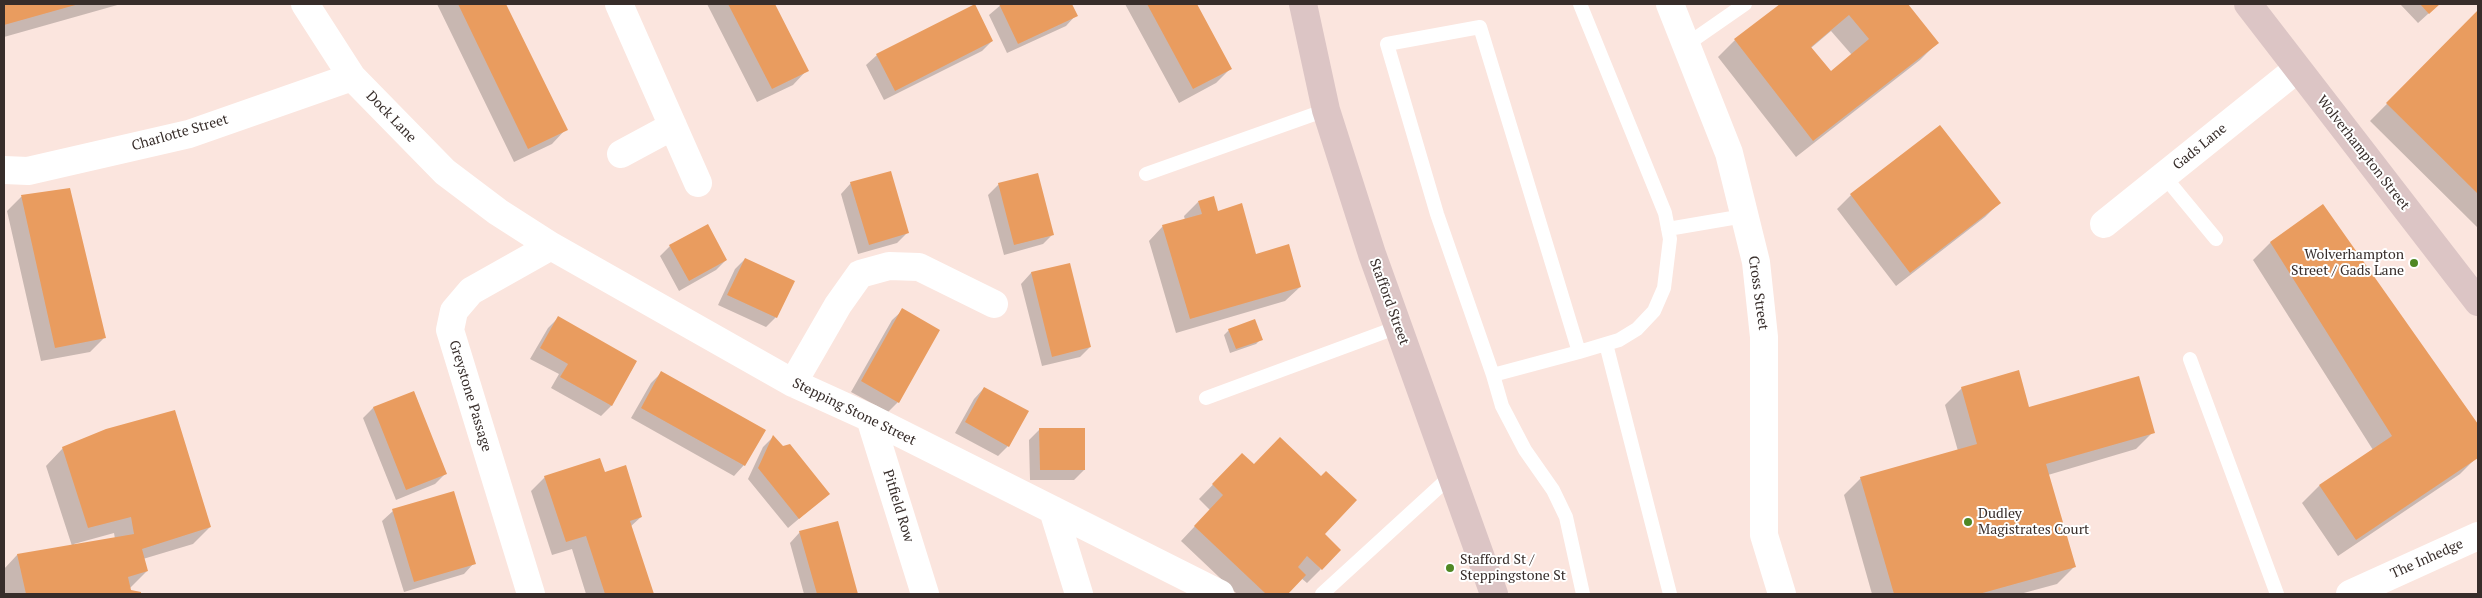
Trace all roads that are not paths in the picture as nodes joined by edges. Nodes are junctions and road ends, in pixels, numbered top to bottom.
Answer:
1 (305, 4) edge
2 (619, 4) edge
3 (1303, 4) edge
4 (1580, 4) edge
5 (1670, 4) edge
6 (1744, 4) edge
7 (2248, 4) edge
8 (1686, 45) junction
9 (2297, 69) junction
10 (352, 77) junction
11 (1326, 110) junction
12 (673, 126) junction
13 (621, 154) dead end
14 (4, 170) edge
15 (1146, 174) dead end
16 (2164, 176) junction
17 (698, 183) dead end
18 (498, 212) joint
19 (1744, 216) junction
20 (2104, 224) dead end
21 (1668, 229) junction
22 (2216, 239) dead end
23 (550, 246) junction
24 (2478, 302) edge
25 (994, 304) dead end
26 (1398, 327) junction
27 (1606, 344) junction
28 (1579, 352) junction
29 (2190, 359) dead end
30 (1493, 375) junction
31 (793, 383) junction
32 (1206, 398) dead end
33 (870, 418) junction
34 (1451, 476) junction
35 (1053, 510) junction
36 (2478, 536) edge
37 (531, 594) edge
38 (925, 594) edge
39 (1079, 594) edge
40 (1220, 594) edge
41 (1322, 594) edge
42 (1494, 594) edge
43 (1583, 594) edge
44 (1670, 594) edge
45 (1782, 594) edge
46 (2277, 594) edge
47 (2350, 594) edge

1 - 10 street, Dock Lane
2 - 12 street
3 - 11 main road, Stafford Street
4 - 21 lane
5 - 8 street, Cross Street
6 - 8 lane
7 - 9 main road, Wolverhampton Street
8 - 19 street, Cross Street
9 - 16 street, Gads Lane
9 - 24 main road, Wolverhampton Street
10 - 14 street, Charlotte Street
10 - 18 street, Dock Lane
11 - 15 lane
11 - 26 main road, Stafford Street
12 - 13 street
12 - 17 street
16 - 20 street, Gads Lane
16 - 22 lane
18 - 23 street, Stepping Stone Street
19 - 21 lane
19 - 45 street, Cross Street
21 - 27 lane
23 - 31 street, Stepping Stone Street
23 - 37 street, Greystone Passage
25 - 31 street
26 - 32 lane
26 - 34 main road, Stafford Street
27 - 28 lane
27 - 44 lane
28 - 30 lane
28 - 30 lane
29 - 46 lane
30 - 43 lane
31 - 33 street, Stepping Stone Street
33 - 35 street, Stepping Stone Street
33 - 38 street, Pitfield Row
34 - 41 lane
34 - 42 main road, Stafford Street
35 - 39 street
35 - 40 street, Stepping Stone Street
36 - 47 street, The Inhedge

